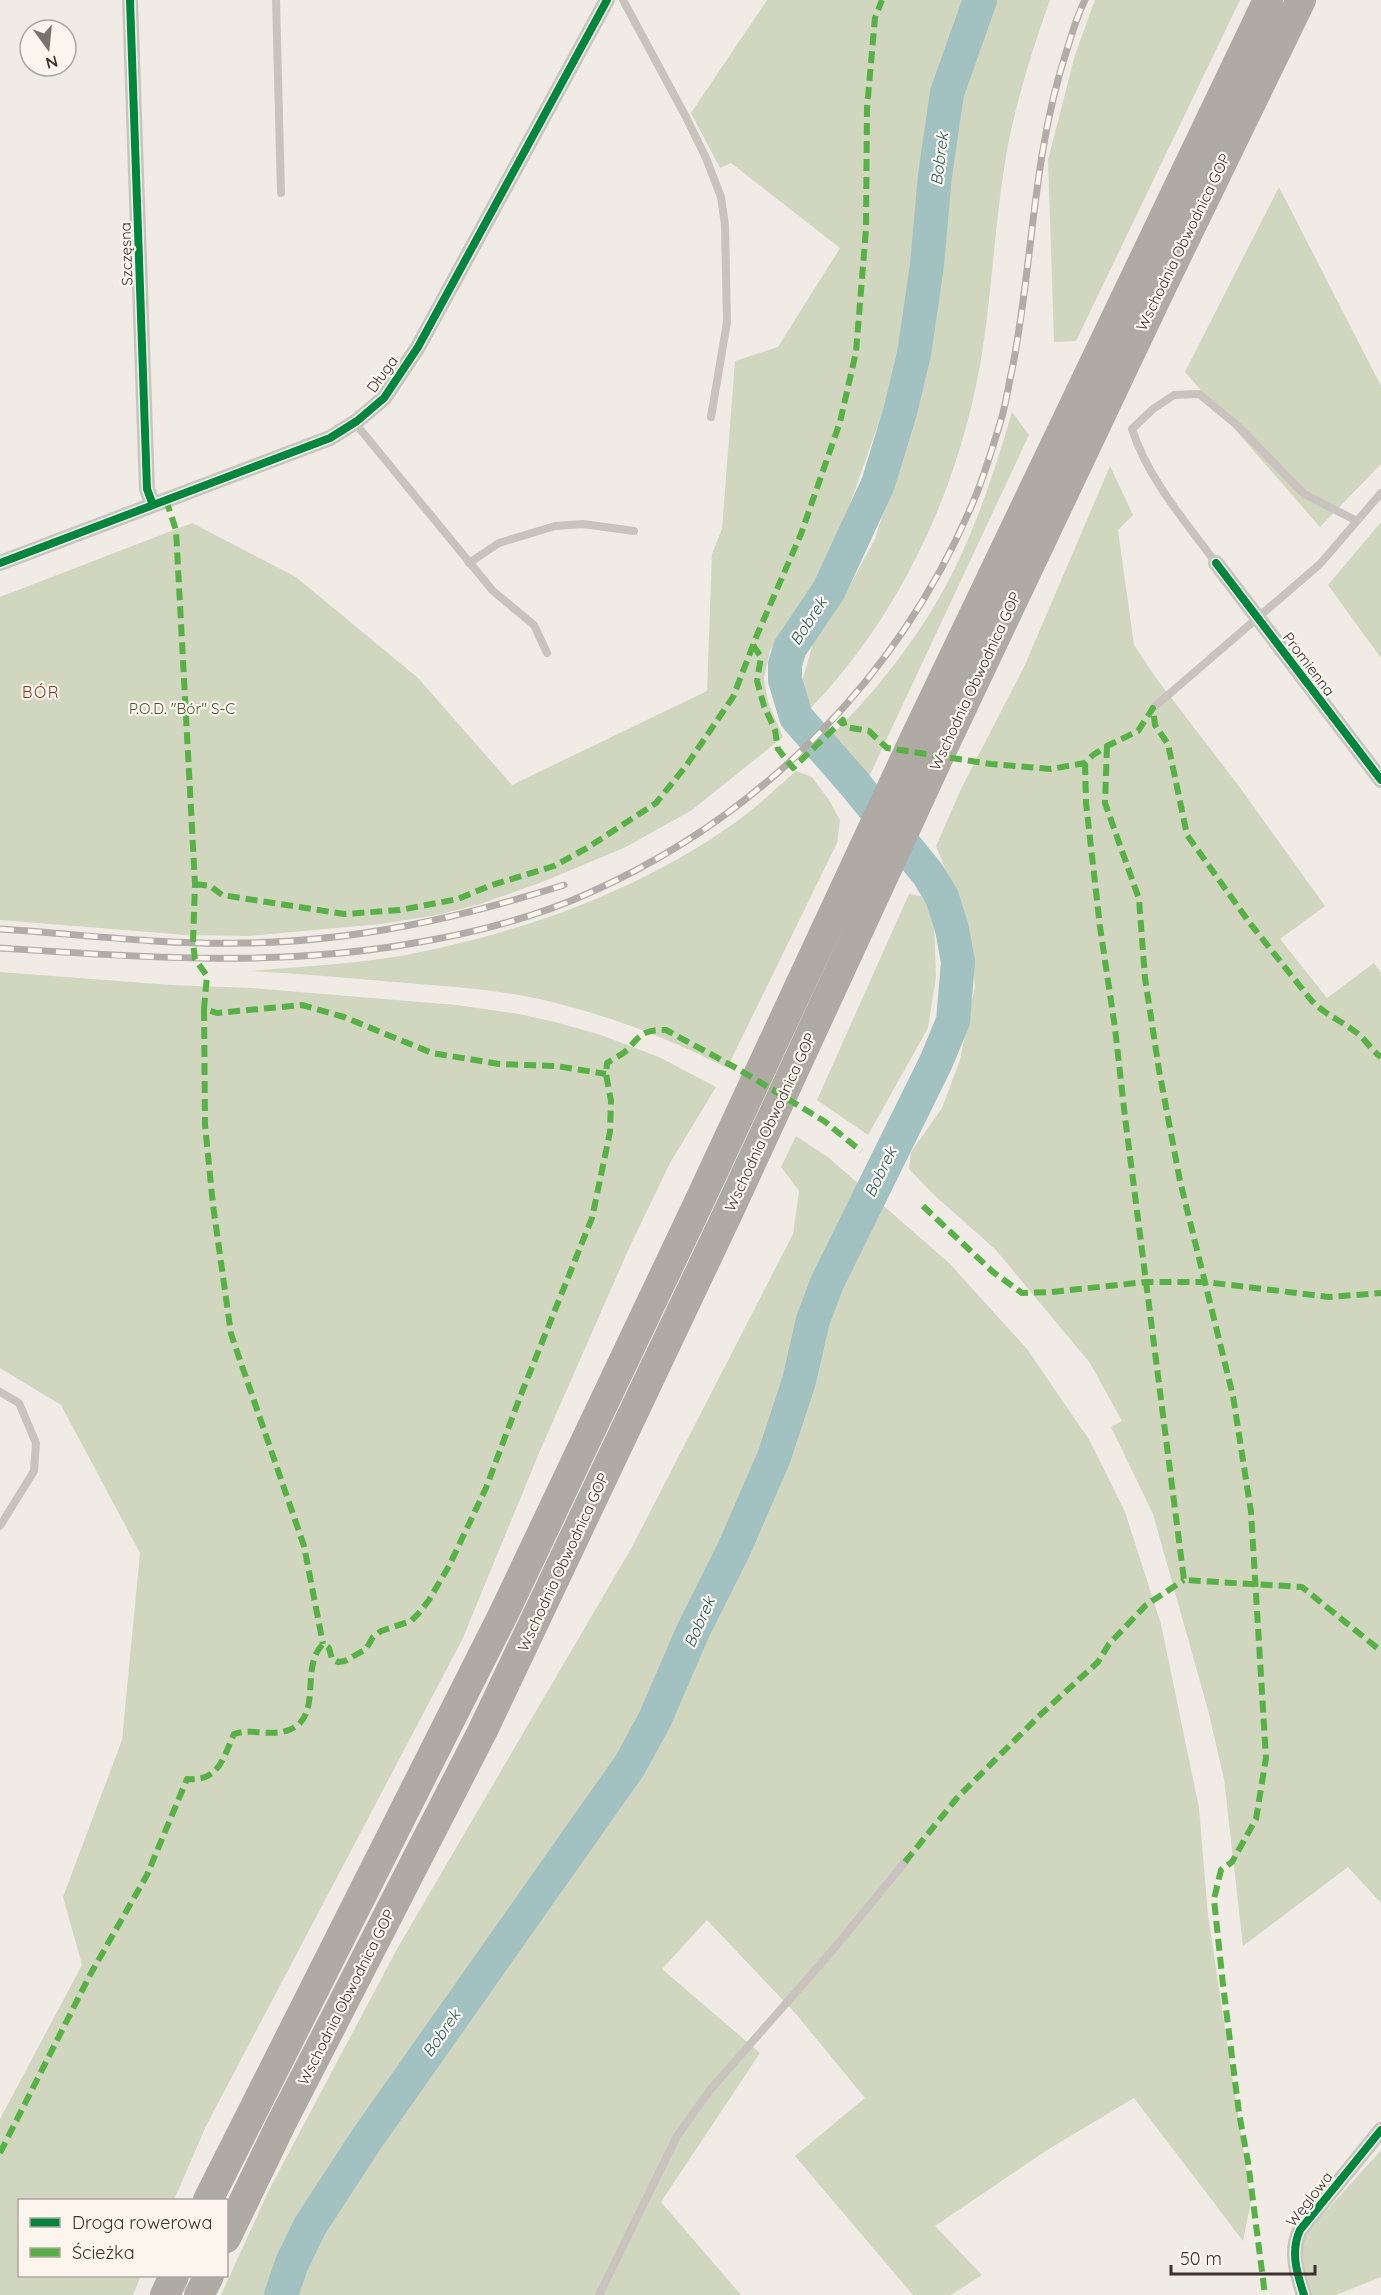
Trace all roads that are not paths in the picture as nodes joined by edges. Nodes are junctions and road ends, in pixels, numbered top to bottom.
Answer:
1 (130, 0) edge
2 (276, 0) edge
3 (608, 0) edge
4 (623, 0) edge
5 (1268, 0) edge
6 (1301, 0) edge
7 (281, 193) dead end
8 (711, 417) dead end
9 (355, 423) junction
10 (1381, 493) edge
11 (153, 505) junction
12 (1357, 521) junction
13 (634, 531) dead end
14 (0, 563) edge
15 (469, 563) junction
16 (1216, 563) joint
17 (1257, 618) junction
18 (547, 653) dead end
19 (1153, 708) dead end
20 (1381, 780) edge
21 (0, 1392) edge
22 (0, 1526) edge
23 (905, 1862) dead end
24 (1381, 2130) edge
25 (209, 2199) edge
26 (228, 2234) edge
27 (174, 2277) edge
28 (208, 2277) edge
29 (165, 2295) edge
30 (199, 2295) edge
31 (599, 2295) edge
32 (1304, 2295) edge

1 - 11 street, Szczęsna
2 - 7 lane
3 - 9 street, Długa
4 - 8 lane
5 - 25 highway, Wschodnia Obwodnica GOP
6 - 26 highway, Wschodnia Obwodnica GOP
9 - 11 street, Długa
9 - 15 lane
10 - 12 lane
11 - 14 street, Długa
12 - 16 lane
12 - 17 lane
13 - 15 lane
15 - 18 lane
16 - 17 street, Promienna
17 - 19 lane
17 - 20 street, Promienna
21 - 22 lane
23 - 31 lane
24 - 32 street, Węglowa
27 - 29 highway
28 - 30 highway

